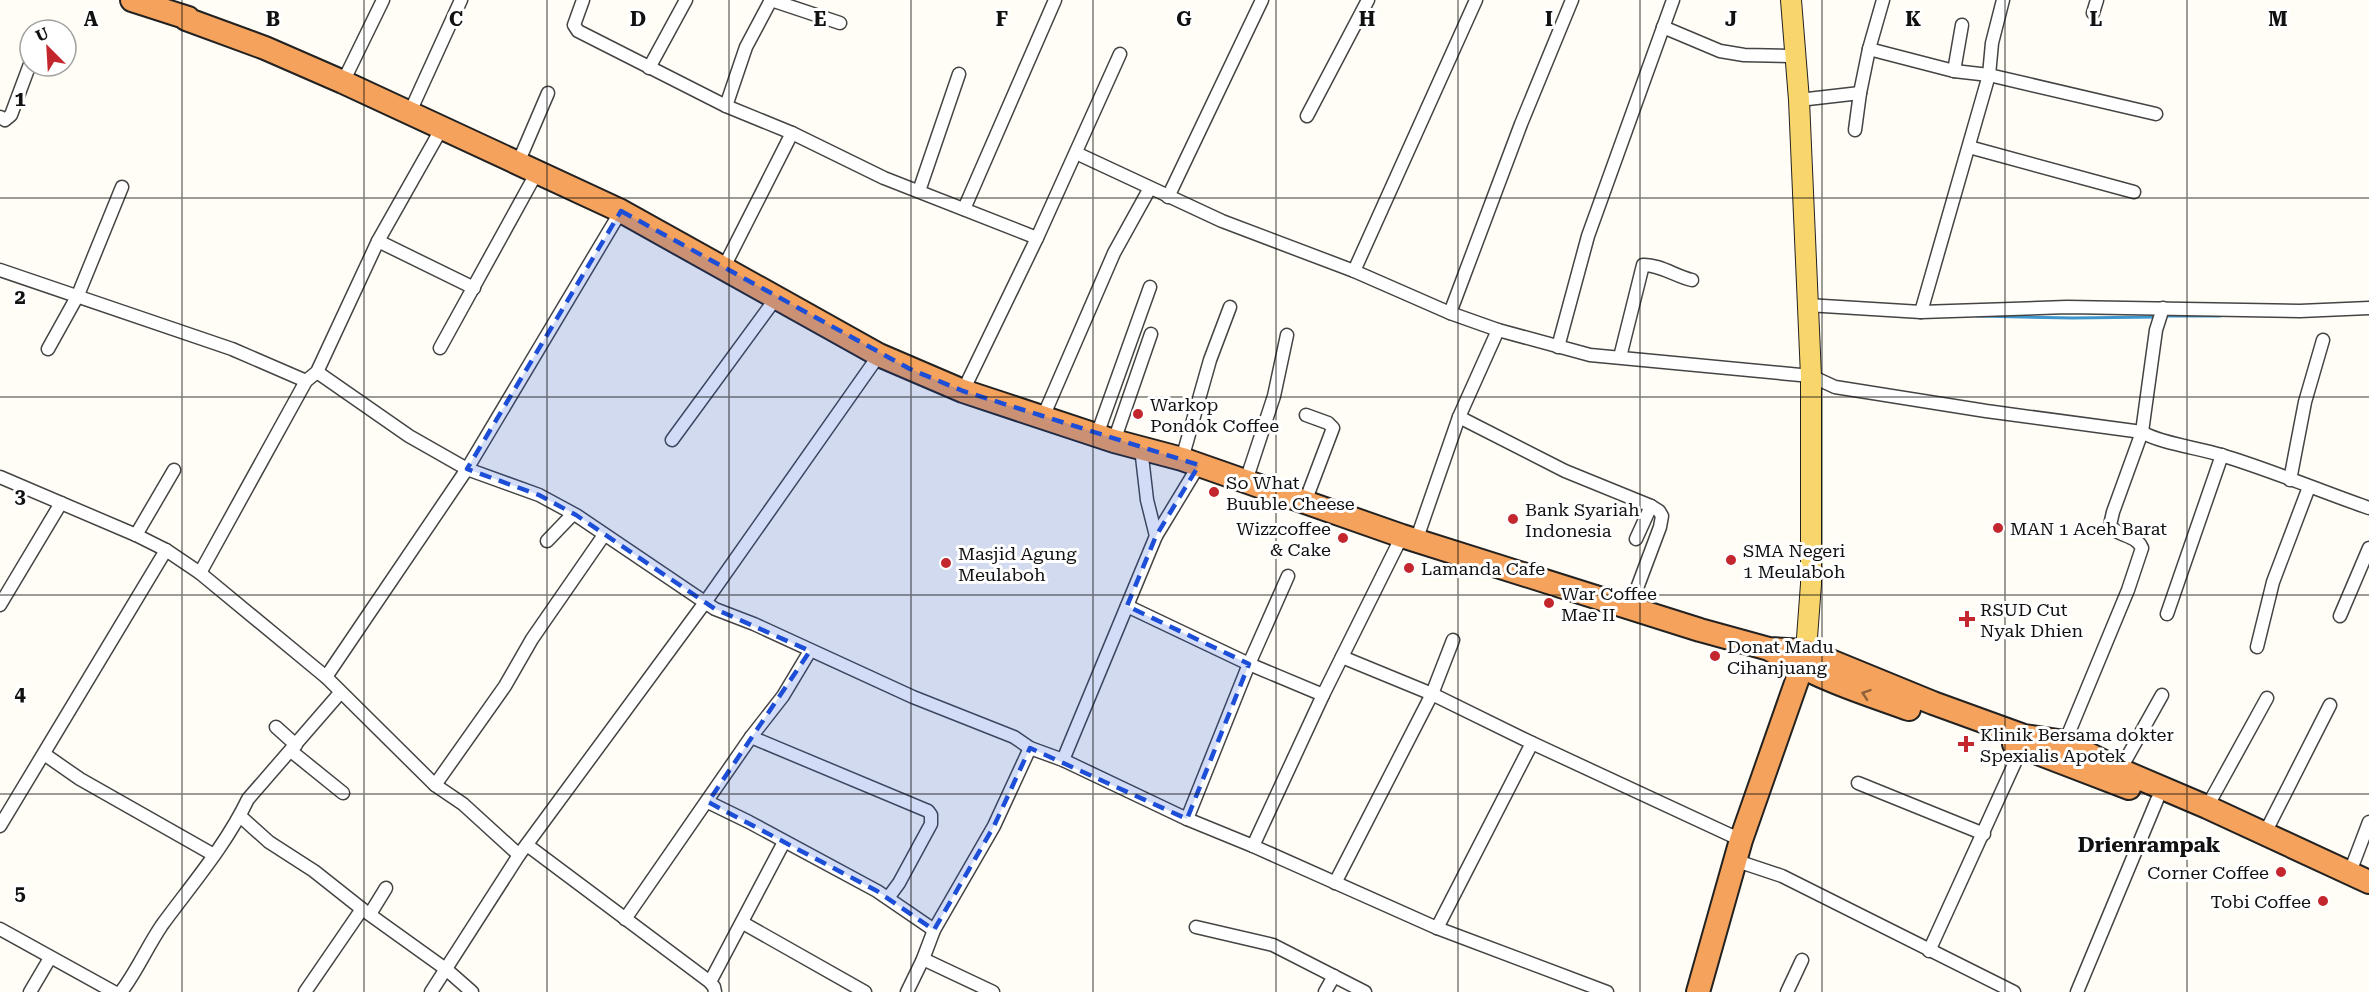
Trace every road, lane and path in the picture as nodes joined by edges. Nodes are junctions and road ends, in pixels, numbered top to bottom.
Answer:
1 (132, 0) edge
2 (383, 0) edge
3 (461, 0) edge
4 (583, 0) edge
5 (686, 0) edge
6 (771, 0) edge
7 (1055, 0) edge
8 (1262, 0) edge
9 (1368, 0) edge
10 (1476, 0) edge
11 (1572, 0) edge
12 (1673, 0) edge
13 (1791, 0) edge
14 (1883, 0) edge
15 (2003, 0) edge
16 (2097, 0) edge
17 (2093, 13) dead end
18 (840, 23) dead end
19 (1962, 25) dead end
20 (1664, 27) junction
21 (1869, 49) junction
22 (1120, 54) dead end
23 (1794, 56) junction
24 (649, 68) junction
25 (1954, 70) junction
26 (959, 74) dead end
27 (1989, 75) junction
28 (25, 78) edge
29 (343, 82) junction
30 (548, 93) dead end
31 (1860, 93) junction
32 (1798, 100) junction
33 (726, 106) junction
34 (410, 112) junction
35 (2156, 114) dead end
36 (1307, 116) dead end
37 (0, 117) edge
38 (443, 126) junction
39 (1855, 130) dead end
40 (792, 133) junction
41 (1969, 147) junction
42 (1076, 153) junction
43 (527, 168) junction
44 (122, 187) dead end
45 (1150, 188) junction
46 (919, 191) junction
47 (2134, 192) dead end
48 (1168, 197) junction
49 (964, 209) junction
50 (621, 211) junction
51 (1037, 238) junction
52 (378, 242) junction
53 (723, 269) junction
54 (0, 270) edge
55 (1354, 271) junction
56 (1692, 280) dead end
57 (1150, 287) dead end
58 (474, 288) junction
59 (78, 295) junction
60 (776, 298) junction
61 (1807, 305) junction
62 (1230, 307) dead end
63 (2163, 308) junction
64 (2369, 308) edge
65 (1921, 312) junction
66 (1450, 313) junction
67 (1498, 330) junction
68 (1151, 334) dead end
69 (1287, 335) dead end
70 (2324, 340) dead end
71 (440, 348) dead end
72 (1558, 348) junction
73 (48, 349) dead end
74 (879, 355) junction
75 (1620, 357) junction
76 (317, 372) junction
77 (1811, 376) junction
78 (306, 381) junction
79 (963, 391) junction
80 (1306, 415) dead end
81 (1043, 417) junction
82 (1459, 417) junction
83 (2142, 432) junction
84 (1105, 438) junction
85 (672, 440) dead end
86 (1141, 448) junction
87 (2223, 455) junction
88 (1191, 462) junction
89 (467, 469) junction
90 (174, 470) dead end
91 (0, 477) edge
92 (2290, 480) junction
93 (1246, 482) junction
94 (2309, 487) junction
95 (1305, 502) junction
96 (61, 503) junction
97 (1651, 506) junction
98 (2369, 508) edge
99 (573, 514) junction
100 (136, 535) junction
101 (604, 535) junction
102 (1156, 536) junction
103 (1409, 538) junction
104 (1636, 539) dead end
105 (548, 541) dead end
106 (2369, 548) edge
107 (166, 550) junction
108 (200, 573) junction
109 (1288, 576) dead end
110 (706, 601) junction
111 (0, 605) edge
112 (1127, 606) junction
113 (1630, 608) junction
114 (2167, 614) dead end
115 (2340, 616) dead end
116 (1453, 640) dead end
117 (2257, 647) dead end
118 (810, 651) junction
119 (1342, 657) junction
120 (1804, 660) junction
121 (1249, 664) junction
122 (326, 677) junction
123 (340, 693) junction
124 (1432, 694) junction
125 (1323, 695) junction
126 (2162, 695) dead end
127 (2267, 698) dead end
128 (2330, 705) dead end
129 (276, 727) dead end
130 (751, 736) junction
131 (2064, 742) junction
132 (1532, 743) junction
133 (2022, 747) junction
134 (294, 748) junction
135 (1030, 748) junction
136 (44, 754) junction
137 (1063, 760) junction
138 (2120, 770) junction
139 (1858, 783) dead end
140 (435, 785) junction
141 (343, 792) dead end
142 (2157, 800) junction
143 (708, 802) junction
144 (2207, 807) junction
145 (240, 816) junction
146 (1187, 819) junction
147 (2369, 822) edge
148 (0, 826) edge
149 (2265, 833) junction
150 (1984, 834) junction
151 (784, 842) junction
152 (1254, 846) junction
153 (523, 850) junction
154 (1739, 850) junction
155 (214, 855) junction
156 (2359, 877) edge
157 (1335, 883) junction
158 (386, 888) dead end
159 (2369, 893) edge
160 (888, 898) junction
161 (366, 911) junction
162 (626, 920) junction
163 (743, 923) junction
164 (1196, 927) dead end
165 (0, 928) edge
166 (1437, 928) junction
167 (934, 930) junction
168 (1929, 951) junction
169 (51, 958) junction
170 (923, 959) junction
171 (1802, 960) dead end
172 (447, 970) junction
173 (1334, 976) junction
174 (712, 987) edge
175 (30, 992) edge
176 (114, 992) edge
177 (120, 992) edge
178 (305, 992) edge
179 (431, 992) edge
180 (472, 992) edge
181 (865, 992) edge
182 (907, 992) edge
183 (993, 992) edge
184 (1325, 992) edge
185 (1365, 992) edge
186 (1607, 992) edge
187 (1698, 992) edge
188 (1787, 992) edge
189 (2014, 992) edge
190 (2077, 992) edge

1 - 29 highway
2 - 29 street
3 - 34 street
4 - 24 street
5 - 24 street
6 - 18 street
6 - 33 street
7 - 49 street
8 - 48 street
9 - 36 street
10 - 55 street
11 - 66 street
12 - 20 street
13 - 23 main road
14 - 21 street
15 - 27 street
16 - 17 street
19 - 25 street
20 - 23 street
20 - 72 street
21 - 25 street
21 - 31 street
22 - 42 street
23 - 32 main road
24 - 33 street
25 - 27 street
26 - 46 street
27 - 35 street
27 - 41 street
28 - 37 street
29 - 34 highway
30 - 43 street
31 - 32 street
31 - 39 street
32 - 61 main road
33 - 40 street
34 - 38 highway
38 - 43 highway
38 - 52 street
40 - 46 street
40 - 53 street
41 - 47 street
41 - 65 street
42 - 45 street
42 - 51 street
43 - 50 highway
43 - 58 street
44 - 59 street
45 - 48 street
45 - 81 street
46 - 49 street
48 - 55 street
49 - 51 street
50 - 53 highway
50 - 89 street
51 - 79 street
52 - 58 street
52 - 76 street
53 - 60 highway
54 - 59 street
55 - 66 street
56 - 75 street
57 - 84 street
58 - 71 street
59 - 73 street
59 - 78 street
60 - 74 highway
60 - 85 street
61 - 65 street
61 - 77 main road
62 - 88 street
63 - 64 street
63 - 65 street
63 - 83 street
66 - 67 street
67 - 72 street
67 - 82 street
68 - 84 street
69 - 93 street
70 - 92 street
72 - 75 street
74 - 79 highway
74 - 110 street
75 - 77 street
76 - 78 street
76 - 89 street
77 - 83 street
77 - 120 main road
78 - 108 street
79 - 81 highway
80 - 95 street
81 - 84 highway
82 - 97 street
82 - 103 street
83 - 87 street
83 - 131 street
84 - 86 highway
86 - 88 highway
86 - 102 street
87 - 92 street
87 - 114 street
88 - 93 highway
88 - 102 street
89 - 99 street
89 - 122 street
90 - 100 street
91 - 96 street
92 - 94 street
93 - 95 highway
94 - 98 street
94 - 117 street
95 - 103 highway
96 - 100 street
96 - 111 street
97 - 104 street
97 - 113 street
99 - 101 street
99 - 105 street
100 - 107 street
101 - 110 street
101 - 140 street
102 - 112 street
103 - 113 highway
103 - 119 street
106 - 115 street
107 - 108 street
107 - 136 street
108 - 122 street
109 - 121 street
110 - 118 street
110 - 153 street
112 - 121 street
112 - 137 street
113 - 120 highway
116 - 124 street
118 - 130 street
118 - 135 street
119 - 124 street
119 - 125 street
120 - 131 highway
133 -> 120 highway
120 - 154 highway
121 - 125 street
121 - 146 street
122 - 123 street
123 - 134 street
123 - 140 street
124 - 132 street
124 - 157 street
125 - 152 street
126 - 138 street
127 - 144 street
128 - 149 street
129 - 134 street
130 - 143 street
130 - 160 street
131 - 138 highway
132 - 154 street
132 - 166 street
133 - 142 highway
133 - 150 street
134 - 141 street
134 - 145 street
135 - 137 street
135 - 167 street
136 - 148 street
136 - 155 street
137 - 146 street
138 - 144 highway
139 - 150 street
140 - 153 street
142 - 159 highway
142 - 190 street
143 - 151 street
143 - 162 street
144 - 149 highway
145 - 155 street
145 - 161 street
146 - 152 street
147 - 156 street
149 - 156 highway
150 - 168 street
151 - 160 street
151 - 163 street
152 - 157 street
153 - 162 street
153 - 172 street
154 - 168 street
154 - 187 highway
155 - 177 street
157 - 166 street
158 - 161 street
160 - 167 street
161 - 172 street
161 - 178 street
162 - 174 street
163 - 174 street
163 - 181 street
164 - 173 street
165 - 169 street
166 - 186 street
167 - 170 street
168 - 189 street
169 - 175 street
169 - 176 street
170 - 182 street
170 - 183 street
171 - 188 street
172 - 179 street
172 - 180 street
173 - 184 street
173 - 185 street

